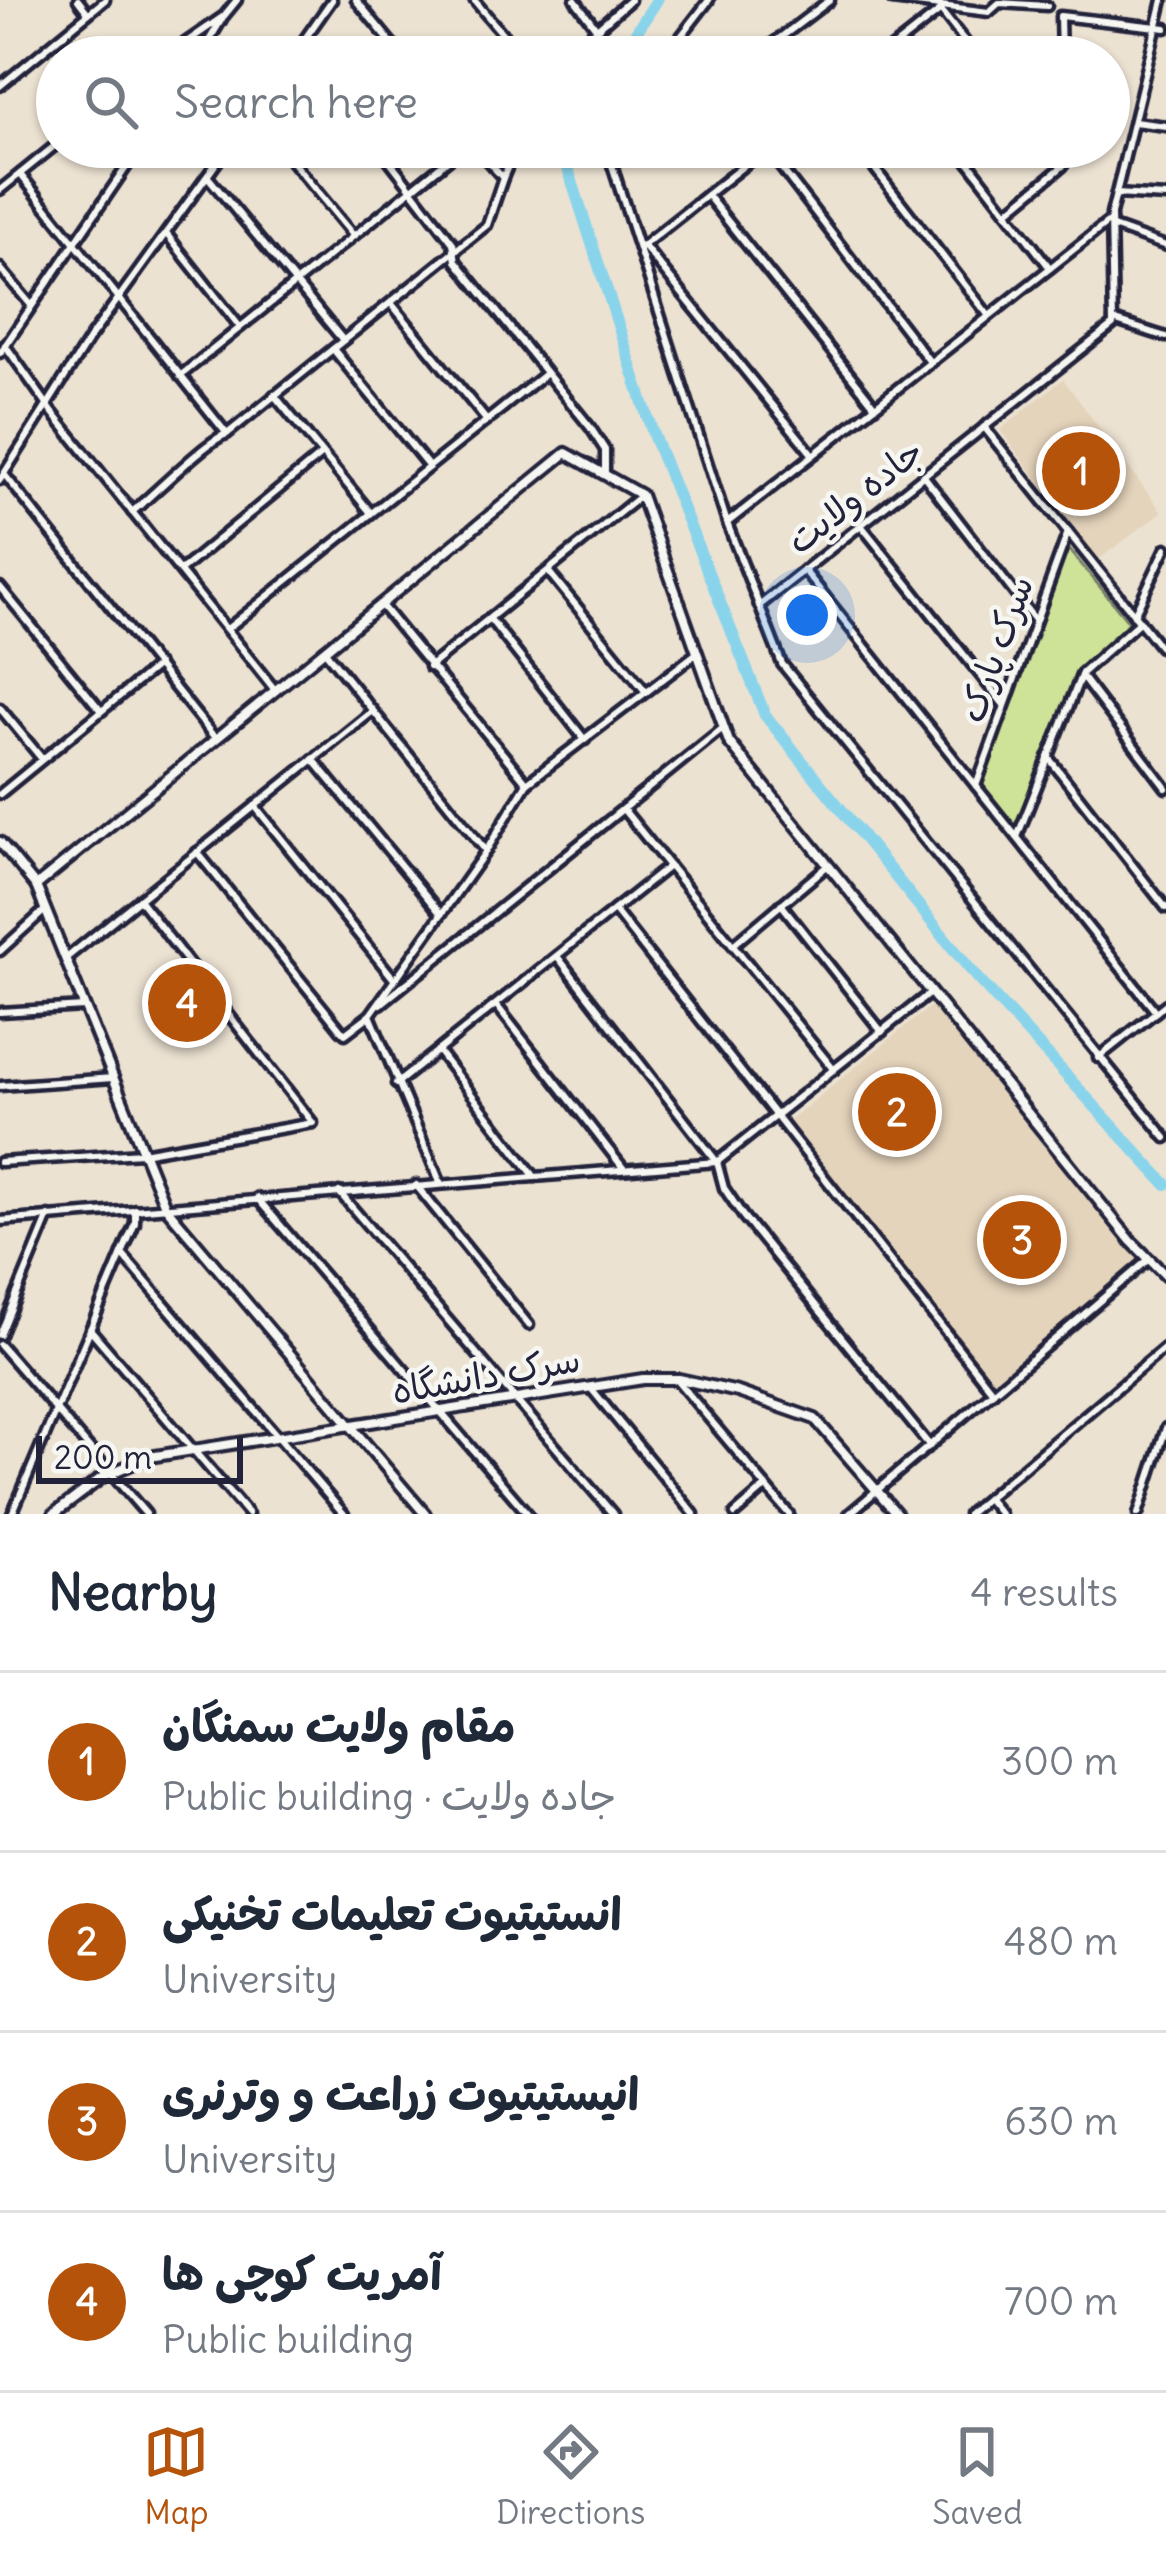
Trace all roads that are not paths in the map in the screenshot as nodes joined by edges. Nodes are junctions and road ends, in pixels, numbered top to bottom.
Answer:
1 (78, 0) edge
2 (105, 0) edge
3 (237, 0) edge
4 (332, 0) edge
5 (356, 0) edge
6 (474, 0) edge
7 (575, 0) edge
8 (630, 0) edge
9 (709, 0) edge
10 (811, 0) edge
11 (830, 0) edge
12 (892, 0) edge
13 (1163, 0) edge
14 (1047, 6) dead end
15 (944, 8) junction
16 (88, 13) junction
17 (812, 14) junction
18 (224, 16) junction
19 (1161, 27) edge
20 (596, 28) junction
21 (60, 36) edge
22 (195, 36) edge
23 (212, 36) edge
24 (307, 36) edge
25 (386, 36) edge
26 (504, 36) edge
27 (587, 36) edge
28 (681, 36) edge
29 (782, 36) edge
30 (909, 36) edge
31 (963, 36) edge
32 (1060, 36) edge
33 (36, 56) edge
34 (0, 86) edge
35 (1133, 122) junction
36 (1166, 126) edge
37 (1130, 135) edge
38 (36, 161) edge
39 (126, 168) edge
40 (214, 168) edge
41 (297, 168) edge
42 (396, 168) edge
43 (438, 168) edge
44 (493, 168) edge
45 (507, 168) edge
46 (613, 168) edge
47 (740, 168) edge
48 (782, 168) edge
49 (874, 168) edge
50 (973, 168) edge
51 (1061, 168) edge
52 (1122, 168) edge
53 (20, 174) junction
54 (208, 177) junction
55 (502, 178) junction
56 (412, 189) junction
57 (0, 190) edge
58 (1116, 194) junction
59 (706, 195) junction
60 (1166, 197) edge
61 (1007, 212) junction
62 (1111, 223) junction
63 (167, 235) junction
64 (353, 235) junction
65 (75, 243) junction
66 (1166, 246) edge
67 (640, 247) junction
68 (454, 251) junction
69 (0, 268) edge
70 (1050, 268) junction
71 (296, 282) junction
72 (121, 301) junction
73 (391, 303) junction
74 (31, 304) junction
75 (989, 316) junction
76 (1113, 320) junction
77 (241, 327) junction
78 (1166, 337) edge
79 (342, 339) junction
80 (332, 347) junction
81 (3, 349) edge
82 (930, 362) junction
83 (545, 374) junction
84 (180, 376) junction
85 (274, 395) junction
86 (50, 406) junction
87 (875, 406) junction
88 (488, 421) junction
89 (984, 428) junction
90 (226, 434) junction
91 (322, 454) junction
92 (813, 455) junction
93 (429, 467) junction
94 (605, 475) junction
95 (923, 476) junction
96 (2, 477) edge
97 (641, 495) junction
98 (132, 512) junction
99 (371, 514) junction
100 (727, 523) junction
101 (861, 525) junction
102 (1068, 532) junction
103 (1166, 548) edge
104 (804, 570) junction
105 (180, 571) junction
106 (548, 571) junction
107 (0, 587) edge
108 (380, 603) junction
109 (759, 606) junction
110 (1137, 618) junction
111 (490, 619) junction
112 (1035, 620) junction
113 (226, 629) junction
114 (324, 650) junction
115 (1164, 650) edge
116 (697, 652) junction
117 (158, 665) junction
118 (429, 668) junction
119 (1081, 676) junction
120 (274, 690) junction
121 (646, 692) junction
122 (1004, 705) junction
123 (0, 708) edge
124 (100, 711) junction
125 (373, 711) junction
126 (723, 728) junction
127 (215, 738) junction
128 (585, 740) junction
129 (1048, 757) junction
130 (41, 759) junction
131 (313, 759) junction
132 (526, 783) junction
133 (976, 786) junction
134 (1166, 788) edge
135 (0, 794) edge
136 (255, 806) junction
137 (623, 808) junction
138 (1017, 837) junction
139 (1, 846) edge
140 (486, 851) junction
141 (197, 853) junction
142 (670, 866) junction
143 (827, 866) junction
144 (36, 886) junction
145 (139, 899) junction
146 (782, 904) junction
147 (1166, 908) edge
148 (45, 910) junction
149 (614, 910) junction
150 (441, 914) junction
151 (733, 945) junction
152 (0, 951) edge
153 (557, 956) junction
154 (65, 959) junction
155 (394, 979) junction
156 (930, 994) junction
157 (496, 1004) junction
158 (1166, 1004) edge
159 (84, 1007) junction
160 (0, 1012) edge
161 (372, 1012) junction
162 (1156, 1012) junction
163 (882, 1032) junction
164 (438, 1051) junction
165 (1098, 1058) junction
166 (834, 1070) junction
167 (113, 1078) junction
168 (397, 1084) junction
169 (0, 1086) edge
170 (775, 1117) junction
171 (1166, 1138) edge
172 (142, 1153) junction
173 (0, 1162) edge
174 (717, 1162) junction
175 (624, 1168) junction
176 (535, 1177) junction
177 (440, 1182) junction
178 (416, 1184) junction
179 (338, 1191) junction
180 (257, 1198) junction
181 (165, 1206) junction
182 (135, 1209) junction
183 (49, 1216) junction
184 (0, 1221) edge
185 (122, 1254) junction
186 (1149, 1259) junction
187 (1166, 1276) edge
188 (529, 1325) dead end
189 (90, 1329) junction
190 (0, 1335) edge
191 (0, 1345) edge
192 (1166, 1347) edge
193 (676, 1379) junction
194 (589, 1385) junction
195 (993, 1392) junction
196 (514, 1397) junction
197 (55, 1409) junction
198 (440, 1410) junction
199 (350, 1425) junction
200 (1166, 1428) edge
201 (278, 1436) junction
202 (929, 1446) junction
203 (193, 1450) junction
204 (111, 1473) junction
205 (766, 1487) junction
206 (877, 1490) junction
207 (987, 1498) junction
208 (12, 1514) edge
209 (54, 1514) edge
210 (146, 1514) edge
211 (248, 1514) edge
212 (344, 1514) edge
213 (425, 1514) edge
214 (528, 1514) edge
215 (613, 1514) edge
216 (694, 1514) edge
217 (735, 1514) edge
218 (789, 1514) edge
219 (849, 1514) edge
220 (897, 1514) edge
221 (968, 1514) edge
222 (1000, 1514) edge
223 (1138, 1514) edge

1 - 16 street
2 - 16 street
3 - 18 street
4 - 24 street
5 - 25 street
6 - 26 street
7 - 20 street
8 - 20 street
9 - 28 street
10 - 17 street
11 - 17 street
12 - 15 street
13 - 19 street
14 - 15 street
15 - 30 street
15 - 31 street
16 - 21 street
17 - 29 street
18 - 22 street
18 - 23 street
19 - 32 street
19 - 35 street
20 - 27 street
33 - 34 street
35 - 36 street
35 - 37 street
38 - 53 street
39 - 65 street
40 - 54 street
41 - 64 street
42 - 56 street
43 - 56 street
44 - 55 street
45 - 55 street
46 - 67 street
47 - 59 street
48 - 82 street
49 - 75 street
50 - 61 street
51 - 61 street
52 - 58 street
53 - 57 street
53 - 65 street
54 - 63 street
54 - 71 street
55 - 68 street
56 - 64 street
56 - 68 street
58 - 60 street
58 - 62 street
59 - 67 street
59 - 87 street
61 - 70 street
62 - 66 street
62 - 70 street
62 - 76 street
63 - 72 street
63 - 77 street
64 - 71 street
65 - 72 street
65 - 74 street
67 - 92 street
67 - 100 street
68 - 73 street
68 - 83 street
69 - 74 street
70 - 75 street
71 - 77 street
71 - 79 street
72 - 84 street
72 - 86 street
73 - 79 street
73 - 88 street
74 - 81 street
75 - 82 street
76 - 78 street
76 - 89 street, جاده ولایت
77 - 84 street
79 - 80 street
80 - 85 street
80 - 93 street
81 - 86 street
82 - 87 street
83 - 88 street
83 - 94 street
84 - 90 street
85 - 90 street
85 - 91 street
86 - 96 street
86 - 98 street
87 - 92 street
88 - 93 street
89 - 95 street, جاده ولایت
89 - 102 street
90 - 98 street
91 - 99 street
91 - 105 street
92 - 100 street
93 - 99 street
94 - 97 street
94 - 108 street
95 - 101 street, جاده ولایت
95 - 112 street
96 - 117 street
97 - 106 street
97 - 116 street
98 - 105 street
99 - 113 street
100 - 109 street
101 - 104 street, جاده ولایت
101 - 122 street
102 - 110 street
102 - 112 street, سرک پارک
103 - 110 street
104 - 109 street, جاده ولایت
104 - 133 street
105 - 113 street
106 - 111 street
106 - 121 street
107 - 124 street
108 - 114 street
108 - 118 street
109 - 165 street
110 - 115 street
110 - 119 street
111 - 118 street
111 - 128 street
112 - 122 street, سرک پارک
113 - 120 street
114 - 120 street
114 - 125 street
116 - 121 street
116 - 126 street
117 - 124 street
117 - 127 street
118 - 132 street
119 - 129 street
119 - 134 street
120 - 127 street
121 - 128 street
122 - 133 street, سرک پارک
123 - 130 street
124 - 130 street
125 - 131 street
125 - 140 street
126 - 137 street
126 - 143 street
127 - 144 street
128 - 132 street
129 - 138 street
129 - 147 street
130 - 135 street
131 - 136 street
131 - 150 street
132 - 140 street
133 - 138 street
136 - 141 street
136 - 155 street
137 - 142 street
137 - 161 street
138 - 162 street
139 - 144 street
140 - 150 street
141 - 145 street
141 - 161 street
142 - 149 street
142 - 151 street
143 - 146 street
143 - 156 street
144 - 148 street
145 - 154 street
145 - 172 street
146 - 151 street
146 - 163 street
148 - 152 street
148 - 154 street
149 - 153 street
149 - 170 street
150 - 155 street
151 - 166 street
153 - 157 street
153 - 174 street
154 - 159 street
155 - 161 street
156 - 163 street
156 - 186 street
157 - 164 street
157 - 175 street
158 - 162 street
159 - 160 street
159 - 167 street
161 - 168 street
162 - 165 street
163 - 166 street
164 - 168 street
164 - 176 street
165 - 171 street
166 - 170 street
167 - 169 street
167 - 172 street
168 - 177 street
170 - 174 street
170 - 195 street
172 - 173 street
172 - 181 street
174 - 175 street
174 - 202 street
175 - 176 street
176 - 177 street
177 - 178 street
178 - 179 street
178 - 188 street
179 - 180 street
179 - 196 street
180 - 181 street
180 - 198 street
181 - 182 street
181 - 199 street
182 - 183 street
182 - 185 street
183 - 184 street
183 - 190 street
185 - 189 street
185 - 201 street
186 - 187 street
186 - 195 street
189 - 197 street
189 - 203 street
191 - 197 street
192 - 207 street
193 - 194 street, سرک دانشگاه
193 - 205 street
193 - 206 street, سرک دانشگاه
194 - 196 street, سرک دانشگاه
194 - 216 street
195 - 202 street
196 - 198 street, سرک دانشگاه
196 - 215 street
197 - 204 street
197 - 208 street
198 - 199 street, سرک دانشگاه
198 - 214 street
199 - 201 street, سرک دانشگاه
199 - 213 street
200 - 223 street
201 - 203 street, سرک دانشگاه
201 - 212 street
202 - 206 street
203 - 204 street, سرک دانشگاه
203 - 211 street
204 - 209 street, سرک دانشگاه
204 - 210 street
205 - 217 street
205 - 218 street
206 - 219 street
206 - 220 street, سرک دانشگاه
207 - 221 street
207 - 222 street

